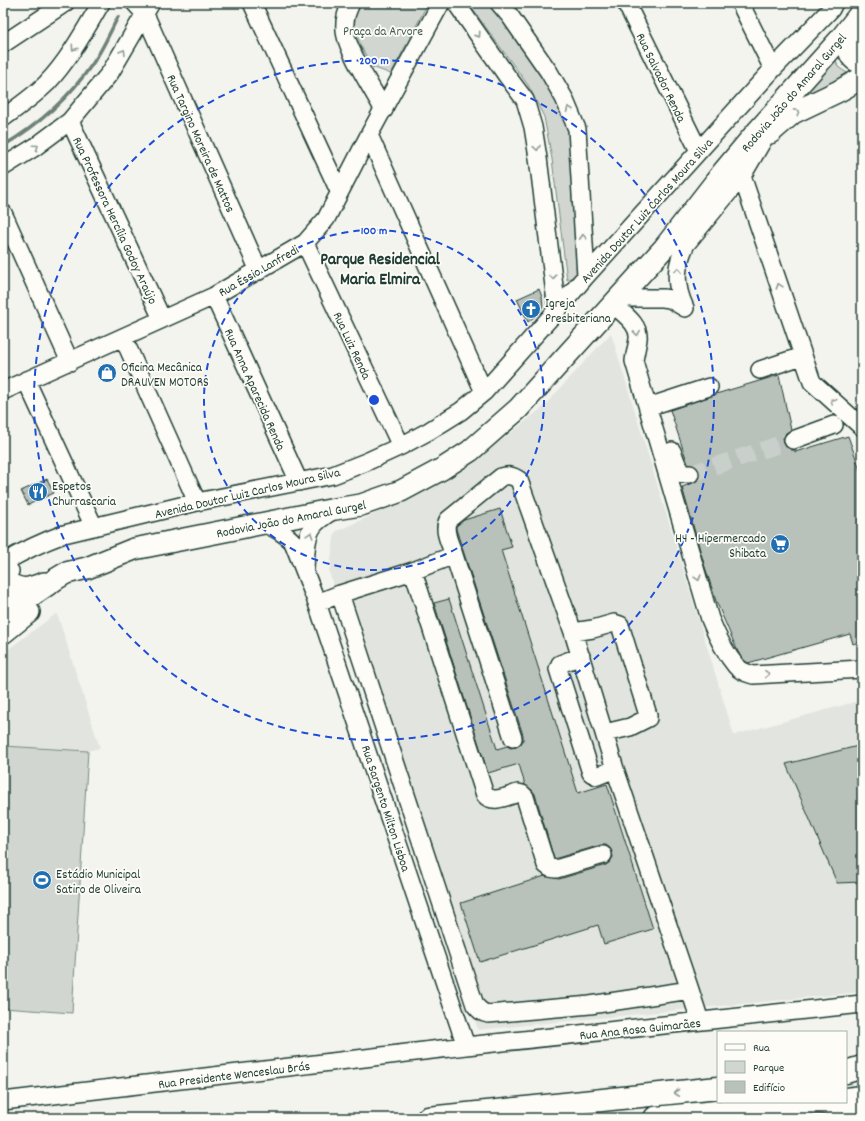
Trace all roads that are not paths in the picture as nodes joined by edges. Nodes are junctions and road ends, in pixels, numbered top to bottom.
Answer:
1 (65, 3) edge
2 (101, 3) edge
3 (252, 3) edge
4 (351, 3) edge
5 (441, 3) edge
6 (456, 3) edge
7 (498, 3) edge
8 (626, 3) edge
9 (740, 3) edge
10 (834, 3) edge
11 (143, 7) edge
12 (857, 17) edge
13 (3, 44) edge
14 (862, 63) edge
15 (773, 69) junction
16 (862, 78) edge
17 (384, 110) junction
18 (3, 118) edge
19 (70, 121) junction
20 (369, 135) junction
21 (699, 151) junction
22 (3, 168) edge
23 (733, 174) junction
24 (339, 191) junction
25 (3, 213) edge
26 (305, 243) junction
27 (259, 271) junction
28 (586, 276) junction
29 (214, 296) junction
30 (616, 301) junction
31 (557, 310) junction
32 (162, 319) junction
33 (123, 337) junction
34 (802, 356) junction
35 (70, 362) junction
36 (645, 367) dead end
37 (760, 370) dead end
38 (26, 380) junction
39 (709, 387) dead end
40 (3, 391) edge
41 (484, 392) junction
42 (652, 406) junction
43 (834, 425) dead end
44 (862, 427) edge
45 (793, 440) tunnel mouth
46 (400, 446) junction
47 (690, 474) dead end
48 (299, 482) junction
49 (197, 502) junction
50 (335, 509) junction
51 (263, 523) junction
52 (94, 527) junction
53 (454, 555) junction
54 (87, 568) junction
55 (4, 572) edge
56 (305, 572) junction
57 (413, 572) junction
58 (56, 579) junction
59 (340, 594) junction
60 (3, 603) edge
61 (317, 603) junction
62 (3, 615) edge
63 (573, 632) junction
64 (3, 633) edge
65 (581, 656) junction
66 (862, 669) edge
67 (605, 733) junction
68 (513, 738) dead end
69 (615, 769) junction
70 (603, 855) dead end
71 (690, 990) junction
72 (862, 1004) edge
73 (700, 1021) junction
74 (466, 1046) junction
75 (862, 1067) edge
76 (847, 1072) edge
77 (862, 1074) edge
78 (847, 1075) edge
79 (717, 1088) edge
80 (862, 1097) edge
81 (847, 1099) edge
82 (3, 1101) edge
83 (813, 1103) edge
84 (862, 1110) edge
85 (428, 1118) edge
86 (655, 1118) edge

1 - 13 street
2 -> 18 street
3 - 24 street
4 - 17 street
5 - 17 street, Rua Éssio Lanfredi
6 -> 31 street
28 -> 7 street
8 - 21 street, Rua Salvador Renda
9 - 15 street
10 - 15 street, Avenida Doutor Luiz Carlos Moura Silva
19 -> 11 street
11 - 27 street, Rua Targino Moreira de Mattos
12 - 14 main road
12 - 23 main road, Rodovia João do Amaral Gurgel
15 - 21 street, Avenida Doutor Luiz Carlos Moura Silva
23 -> 16 main road, Rodovia João do Amaral Gurgel
17 - 20 street, Rua Éssio Lanfredi
22 -> 19 street
19 - 32 street, Rua Professora Hercília Godoy Araújo
20 - 24 street, Rua Éssio Lanfredi
20 - 41 street
21 - 28 street, Avenida Doutor Luiz Carlos Moura Silva
23 - 30 main road, Rodovia João do Amaral Gurgel
30 -> 23 street
34 -> 23 street
24 - 26 street, Rua Éssio Lanfredi
25 - 35 street
26 - 27 street, Rua Éssio Lanfredi
26 - 46 street, Rua Luiz Renda
27 - 29 street, Rua Éssio Lanfredi
28 - 31 street, Avenida Doutor Luiz Carlos Moura Silva
29 - 32 street, Rua Éssio Lanfredi
29 - 48 street, Rua Anna Aparecida Renda
30 -> 42 street
30 - 50 main road, Rodovia João do Amaral Gurgel
31 - 41 street, Avenida Doutor Luiz Carlos Moura Silva
32 - 33 street, Rua Éssio Lanfredi
33 - 35 street, Rua Éssio Lanfredi
33 - 49 street
34 - 37 street
44 -> 34 street
35 - 38 street, Rua Éssio Lanfredi
36 - 42 street
38 - 40 street, Rua Éssio Lanfredi
38 - 52 street
39 - 42 street
41 - 46 street, Avenida Doutor Luiz Carlos Moura Silva
42 - 47 street
42 -> 66 street
43 - 45 street
46 - 48 street, Avenida Doutor Luiz Carlos Moura Silva
48 - 49 street, Avenida Doutor Luiz Carlos Moura Silva
49 - 52 street, Avenida Doutor Luiz Carlos Moura Silva
50 - 51 main road, Rodovia João do Amaral Gurgel
56 -> 50 street
51 - 54 main road, Rodovia João do Amaral Gurgel
51 - 56 street, Rua Sargento Milton Lisboa
52 - 55 street, Avenida Doutor Luiz Carlos Moura Silva
53 - 57 street
53 - 63 street
53 - 68 street
54 - 58 main road, Rodovia João do Amaral Gurgel
54 - 64 main road, Rodovia João do Amaral Gurgel
55 - 58 main road
55 - 60 street
56 - 61 street, Rua Sargento Milton Lisboa
57 - 59 street
57 - 70 street
58 - 62 main road, Rodovia João do Amaral Gurgel
59 - 61 street
59 - 71 street
61 - 74 street, Rua Sargento Milton Lisboa
63 - 65 street
63 - 67 street
65 - 67 street
65 - 69 street
67 - 69 street
69 - 71 street
71 - 73 street
72 - 73 street, Rua Ana Rosa Guimarães
73 - 74 street, Rua Ana Rosa Guimarães
74 - 82 street, Rua Presidente Wenceslau Brás
75 - 76 highway
77 - 78 highway
79 -> 85 highway
80 - 81 highway
83 - 84 street
83 - 86 highway

